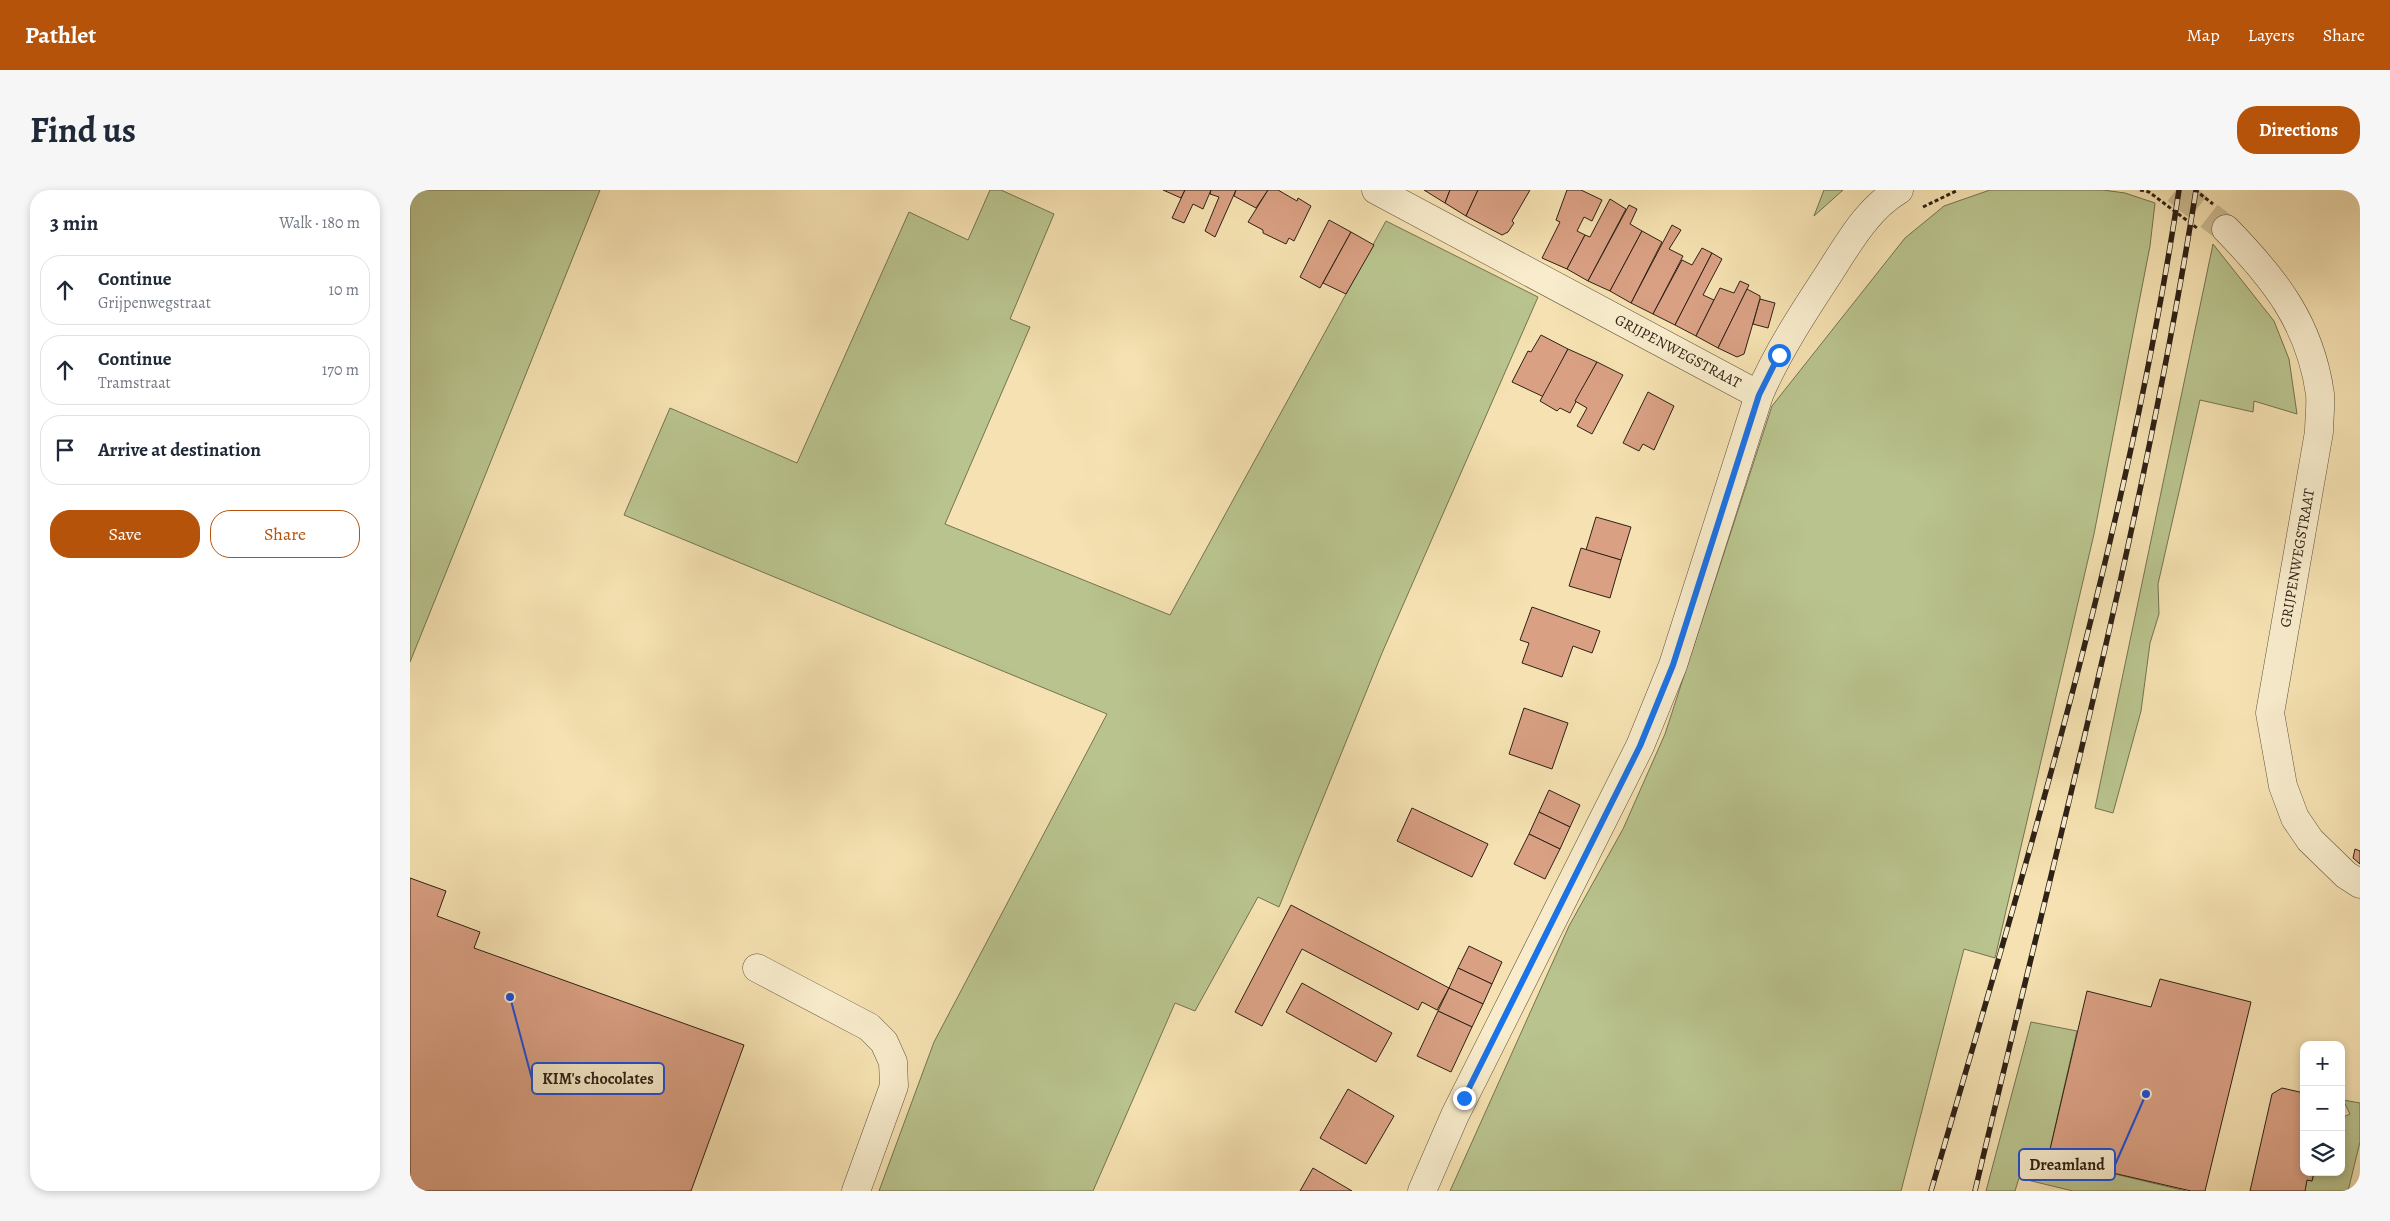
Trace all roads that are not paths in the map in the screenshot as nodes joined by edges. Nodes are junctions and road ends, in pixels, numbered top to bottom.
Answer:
1 (1376, 190) edge
2 (1899, 190) edge
3 (2226, 229) tunnel mouth
4 (1759, 395) junction
5 (2360, 884) edge
6 (756, 968) dead end
7 (856, 1191) edge
8 (1422, 1191) edge

1 - 4 street, GRIJPENWEGSTRAAT
2 - 4 street, GRIJPENWEGSTRAAT
3 - 5 street, GRIJPENWEGSTRAAT
4 - 8 street
6 - 7 street

